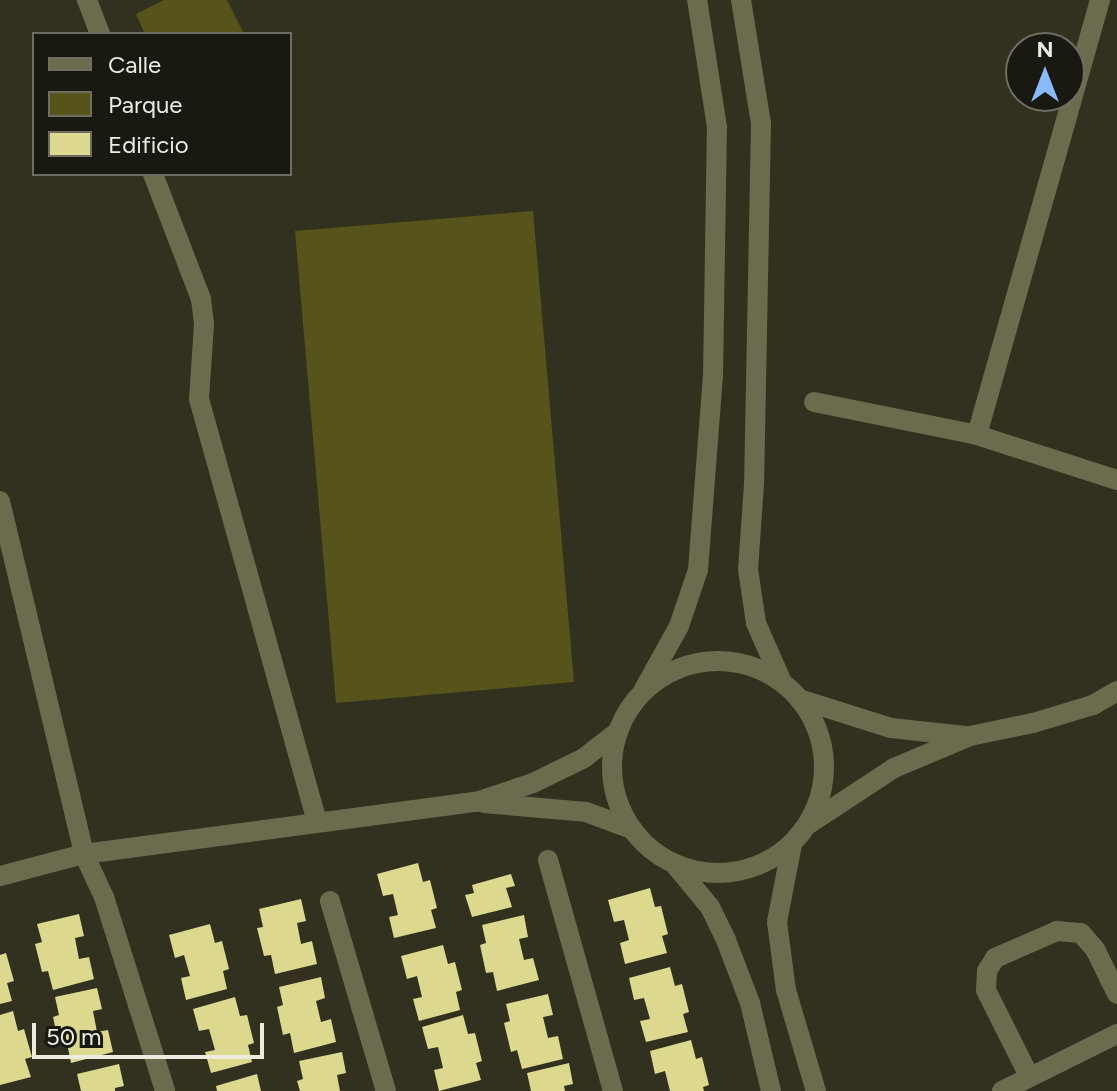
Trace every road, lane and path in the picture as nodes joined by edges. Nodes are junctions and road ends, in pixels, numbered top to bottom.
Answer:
1 (87, 0) edge
2 (697, 0) edge
3 (741, 0) edge
4 (1100, 0) edge
5 (99, 32) edge
6 (154, 176) edge
7 (814, 402) dead end
8 (977, 435) junction
9 (1117, 480) edge
10 (0, 501) edge
11 (7, 561) edge
12 (781, 680) junction
13 (643, 691) junction
14 (1117, 691) edge
15 (799, 699) junction
16 (616, 733) junction
17 (970, 736) junction
18 (476, 802) junction
19 (317, 822) junction
20 (809, 824) junction
21 (632, 829) junction
22 (792, 844) junction
23 (84, 854) junction
24 (548, 860) dead end
25 (674, 863) junction
26 (0, 876) edge
27 (330, 901) dead end
28 (1117, 994) edge
29 (1117, 1034) edge
30 (1029, 1076) junction
31 (165, 1091) edge
32 (386, 1091) edge
33 (613, 1091) edge
34 (771, 1091) edge
35 (816, 1091) edge
36 (1002, 1091) edge

1 - 5 street
2 - 13 street
3 - 12 street
4 - 8 street
6 - 19 street
7 - 8 street
8 - 9 street
10 - 11 street
11 - 23 street
12 - 13 street
12 - 15 street
13 - 16 street
14 - 17 street
15 - 17 street
15 - 20 street
16 - 18 street
16 - 21 street
17 - 20 street
18 - 19 street
18 - 21 street
19 - 23 street
20 - 22 street
21 - 25 street
22 - 25 street
22 - 35 street
23 - 26 street
23 - 31 street
24 - 33 street
25 - 34 street
27 - 32 street
28 - 30 street
29 - 30 street
30 - 36 street

